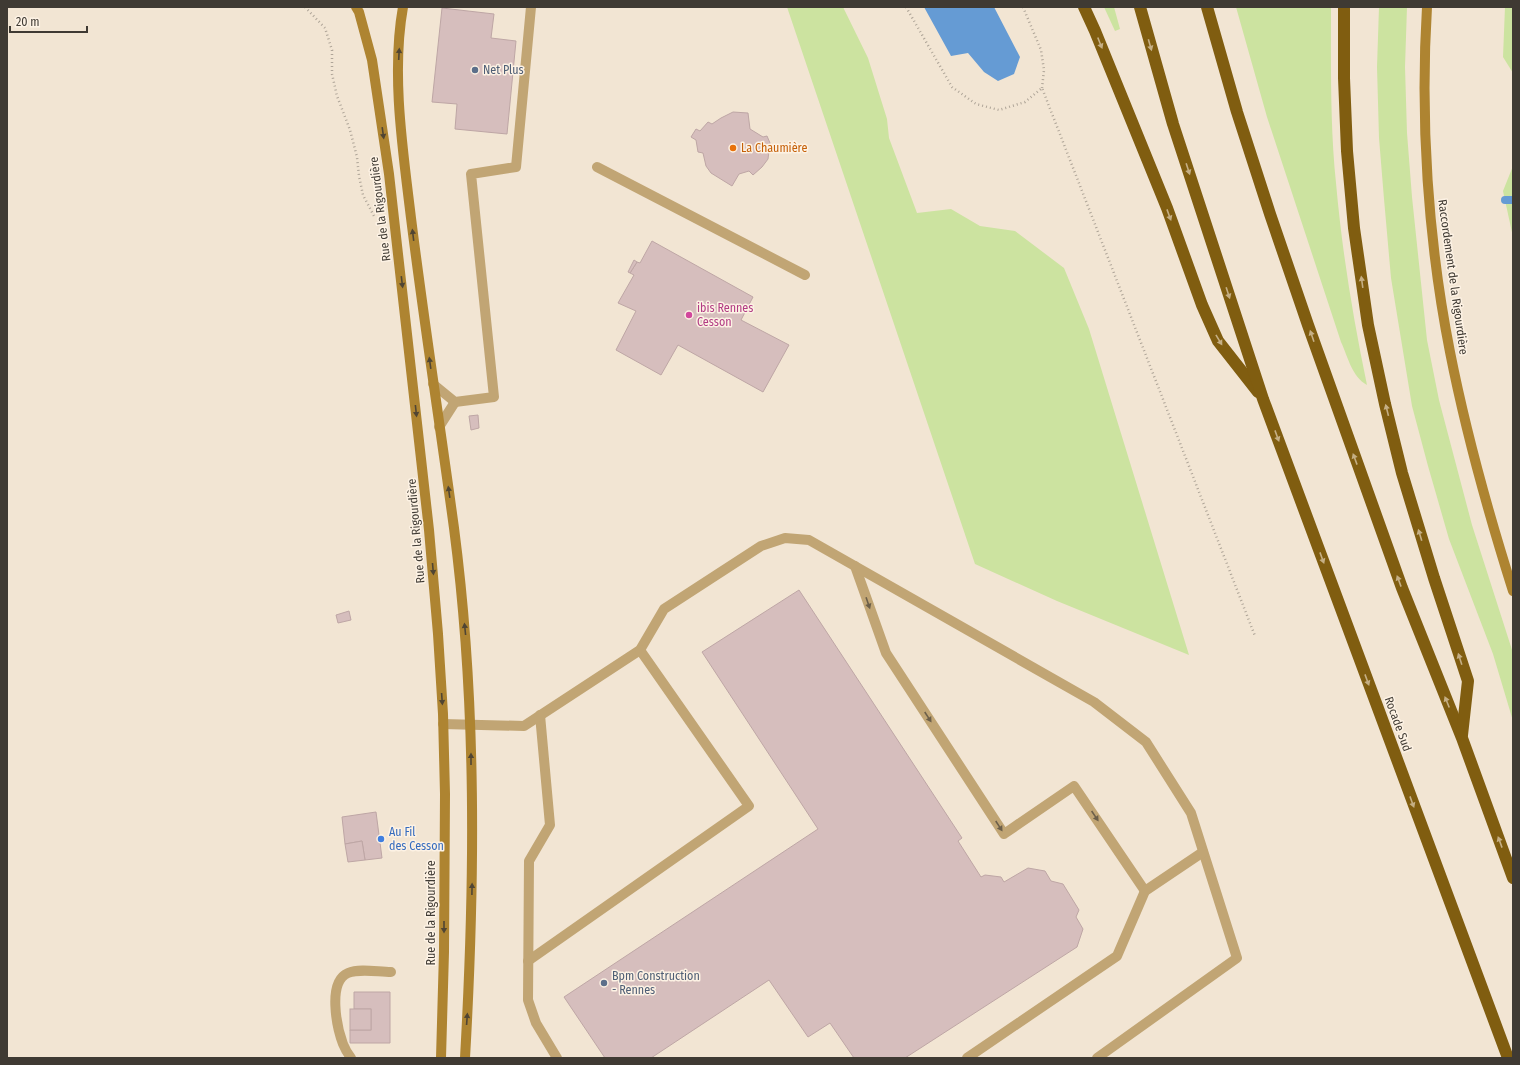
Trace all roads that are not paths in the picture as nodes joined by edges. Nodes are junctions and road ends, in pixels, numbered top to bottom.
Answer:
1 (356, 7) edge
2 (403, 7) edge
3 (531, 7) edge
4 (1084, 7) edge
5 (1140, 7) edge
6 (1207, 7) edge
7 (1344, 7) edge
8 (1427, 7) edge
9 (597, 167) dead end
10 (806, 275) dead end
11 (433, 384) junction
12 (1263, 399) junction
13 (455, 402) junction
14 (439, 427) junction
15 (855, 566) junction
16 (1513, 591) edge
17 (640, 650) junction
18 (540, 715) junction
19 (443, 724) junction
20 (471, 724) junction
21 (1462, 738) junction
22 (1203, 852) junction
23 (1513, 878) edge
24 (1145, 891) junction
25 (528, 961) junction
26 (391, 972) dead end
27 (350, 1058) edge
28 (441, 1058) edge
29 (465, 1058) edge
30 (557, 1058) edge
31 (967, 1058) edge
32 (1097, 1058) edge
33 (1508, 1058) edge

1 -> 19 street, Rue de la Rigourdière
11 -> 2 street
3 - 13 lane
4 -> 12 highway
5 -> 12 highway, Rocade Sud
21 -> 6 highway
21 -> 7 highway
8 - 16 street, Raccordement de la Rigourdière
9 - 10 lane
11 - 13 lane
11 - 14 street
12 -> 33 highway, Rocade Sud
13 - 14 lane
20 -> 14 street
15 - 17 lane
15 - 22 lane
15 -> 24 lane
17 - 18 lane
17 - 25 lane
18 - 20 lane
18 - 25 lane
19 - 20 lane
19 -> 28 street, Rue de la Rigourdière
29 -> 20 street
23 -> 21 highway
22 - 24 lane
22 - 32 lane
24 - 31 lane
25 - 30 lane
26 - 27 lane

